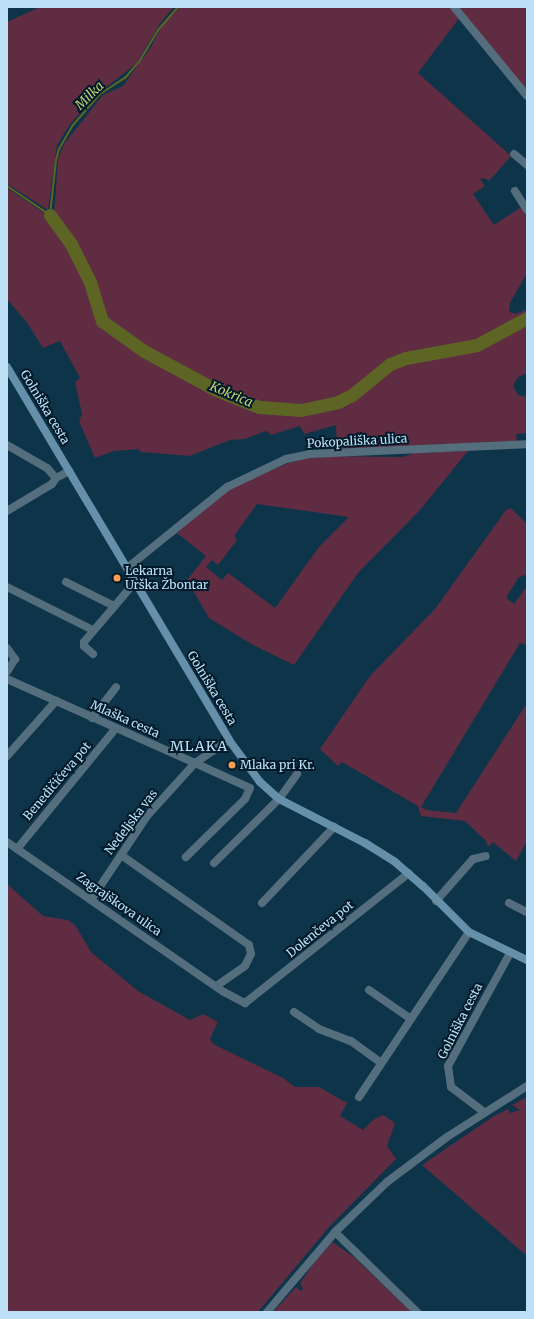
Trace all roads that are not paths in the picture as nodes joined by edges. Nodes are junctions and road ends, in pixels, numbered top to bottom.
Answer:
1 (454, 7) edge
2 (527, 96) edge
3 (514, 154) dead end
4 (527, 165) edge
5 (515, 191) dead end
6 (527, 210) edge
7 (7, 367) edge
8 (527, 444) edge
9 (7, 445) edge
10 (69, 471) junction
11 (56, 478) junction
12 (7, 511) edge
13 (127, 568) junction
14 (66, 582) dead end
15 (135, 582) junction
16 (7, 586) edge
17 (114, 606) junction
18 (93, 630) junction
19 (7, 648) edge
20 (93, 654) dead end
21 (7, 672) edge
22 (7, 679) edge
23 (116, 687) dead end
24 (56, 701) junction
25 (92, 718) junction
26 (116, 728) junction
27 (229, 740) junction
28 (7, 756) edge
29 (195, 763) junction
30 (297, 774) dead end
31 (279, 799) junction
32 (334, 827) junction
33 (7, 842) edge
34 (18, 849) junction
35 (121, 855) junction
36 (486, 856) dead end
37 (186, 857) dead end
38 (214, 863) dead end
39 (409, 873) junction
40 (91, 900) junction
41 (436, 901) junction
42 (262, 903) dead end
43 (509, 903) dead end
44 (527, 912) edge
45 (468, 932) junction
46 (510, 953) junction
47 (527, 960) edge
48 (216, 986) junction
49 (369, 990) dead end
50 (245, 1003) joint
51 (294, 1012) dead end
52 (411, 1019) junction
53 (381, 1063) junction
54 (527, 1086) edge
55 (359, 1097) dead end
56 (484, 1112) junction
57 (336, 1232) junction
58 (267, 1312) edge
59 (418, 1312) edge

1 - 2 street
3 - 4 street
5 - 6 street
7 - 10 main road, Golniška cesta
8 - 13 street, Pokopališka ulica
9 - 11 street
10 - 11 street
10 - 13 main road, Golniška cesta
11 - 12 street
13 - 15 main road, Golniška cesta
14 - 17 street
15 - 17 street
15 - 27 main road, Golniška cesta
16 - 18 street
17 - 18 street
18 - 20 street
19 - 21 street
22 - 24 street, Mlaška cesta
23 - 25 street
24 - 25 street, Mlaška cesta
24 - 28 street
25 - 26 street, Mlaška cesta
26 - 29 street, Mlaška cesta
26 - 34 street, Benedičičeva pot
27 - 29 street
27 - 31 main road, Golniška cesta
29 - 35 street, Nedeljska vas
29 - 37 street
30 - 31 street
31 - 32 main road, Golniška cesta
31 - 38 street
32 - 39 main road, Golniška cesta
32 - 42 street
33 - 34 street, Zagrajškova ulica
34 - 40 street, Zagrajškova ulica
35 - 40 street, Nedeljska vas
35 - 48 street
36 - 41 street
39 - 41 main road, Golniška cesta
39 - 50 street, Dolenčeva pot
40 - 48 street, Zagrajškova ulica
41 - 45 main road, Golniška cesta
43 - 44 street
45 - 46 main road, Golniška cesta
45 - 52 street
46 - 47 main road, Golniška cesta
46 - 56 street, Golniška cesta
48 - 50 street, Zagrajškova ulica
49 - 52 street
51 - 53 street
52 - 53 street
53 - 55 street
54 - 56 street
56 - 57 street
57 - 58 street
57 - 59 street

